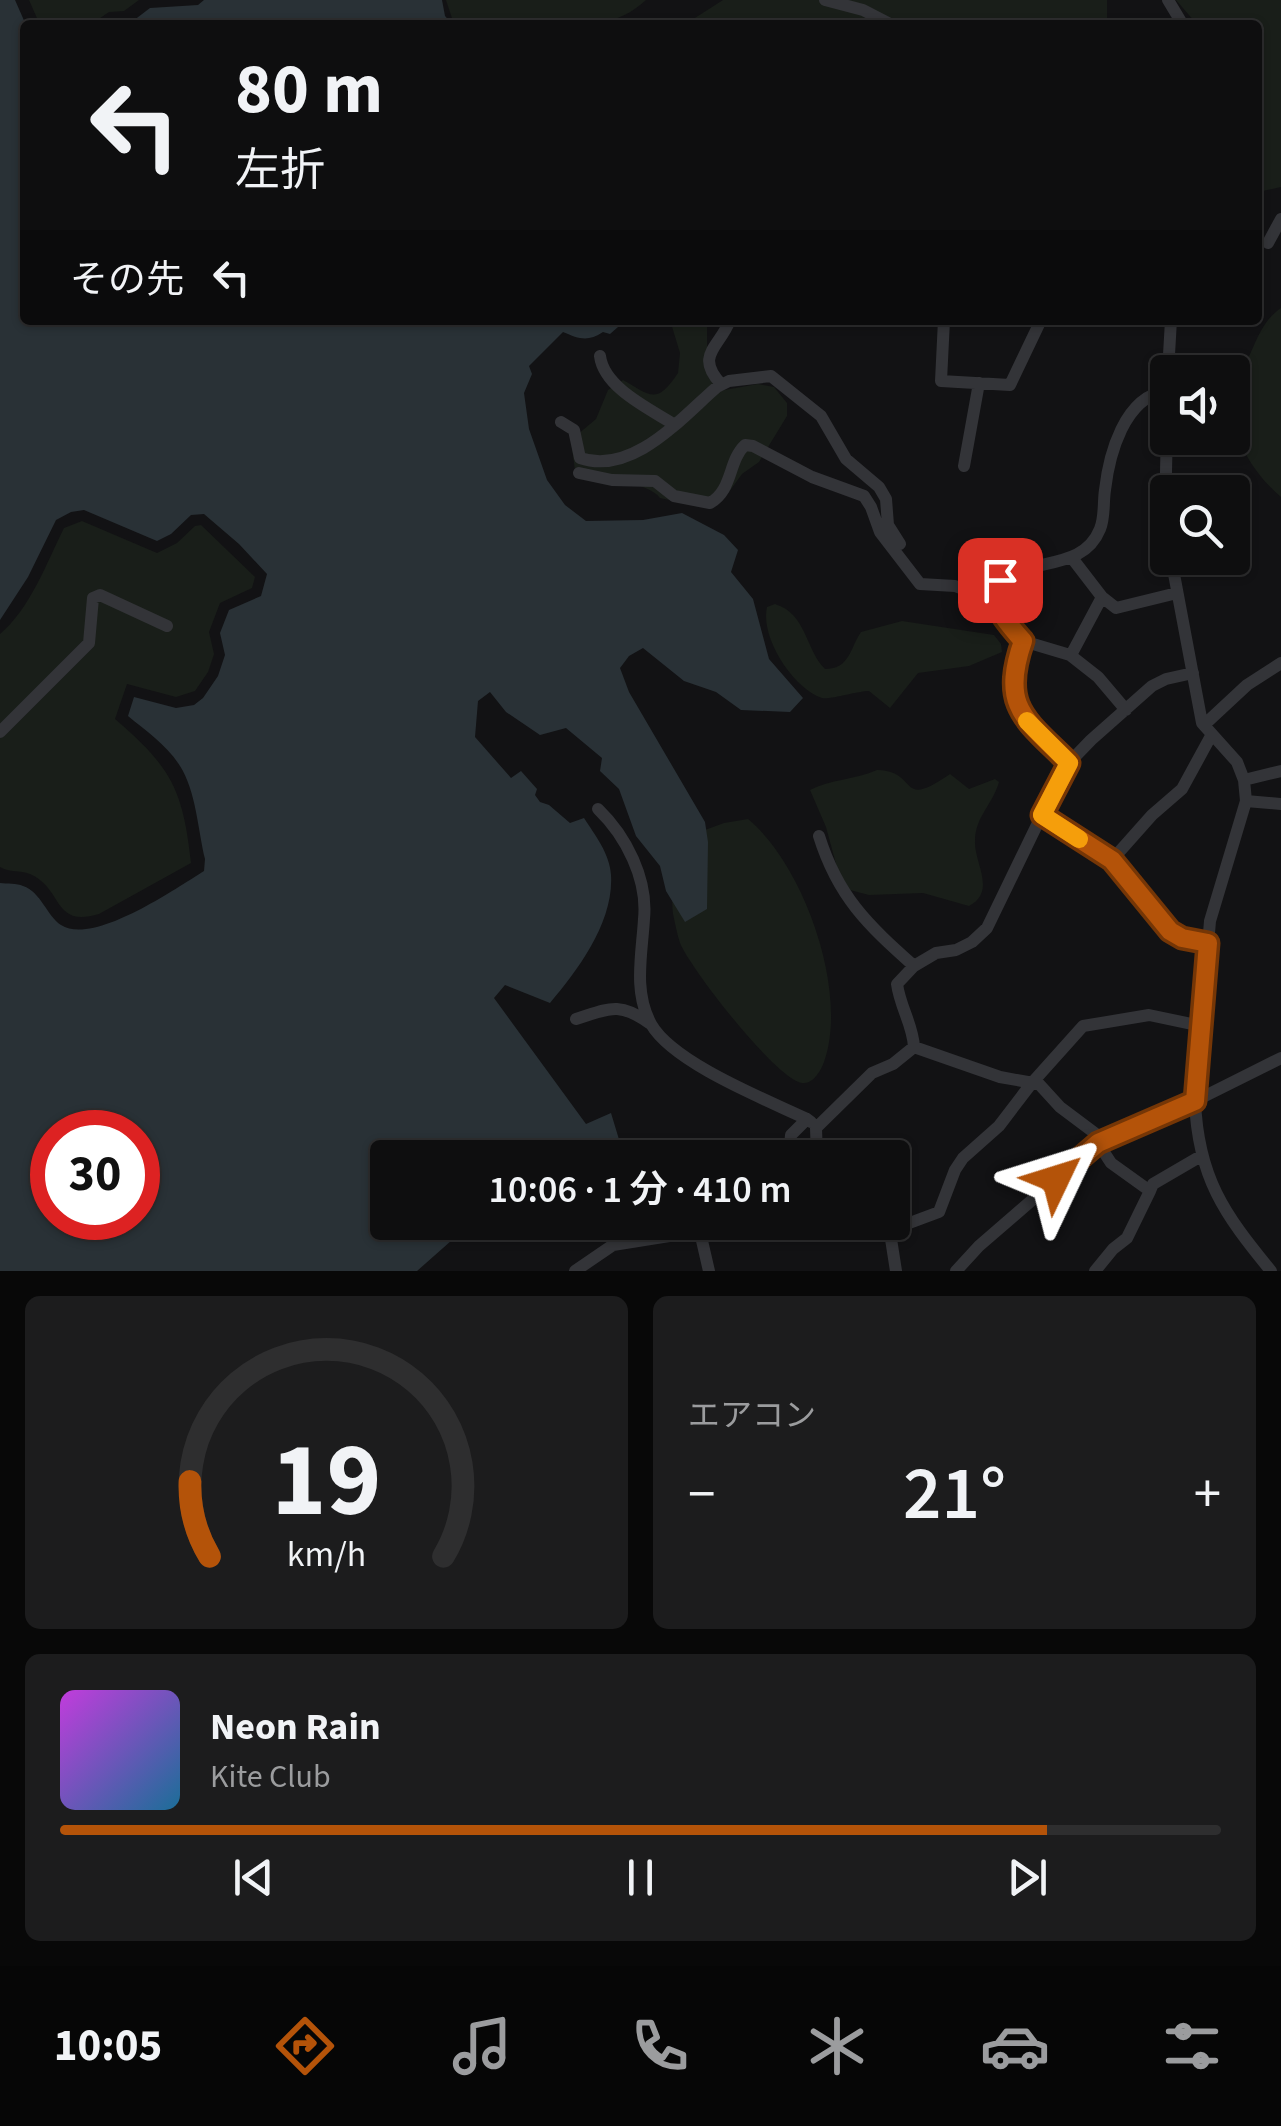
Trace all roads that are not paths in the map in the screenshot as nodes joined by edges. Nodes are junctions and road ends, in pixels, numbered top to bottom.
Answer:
1 (825, 0) edge
2 (883, 20) edge
3 (1281, 220) edge
4 (1269, 243) edge
5 (728, 325) edge
6 (944, 325) edge
7 (1038, 325) edge
8 (1171, 325) edge
9 (1169, 355) edge
10 (600, 356) dead end
11 (979, 383) junction
12 (722, 384) junction
13 (1150, 398) edge
14 (561, 422) dead end
15 (675, 424) junction
16 (964, 466) dead end
17 (578, 473) dead end
18 (1072, 558) junction
19 (909, 569) junction
20 (1174, 575) edge
21 (1177, 593) junction
22 (1102, 598) junction
23 (1000, 616) junction
24 (167, 626) dead end
25 (1023, 641) junction
26 (1071, 656) junction
27 (1281, 663) edge
28 (1193, 673) junction
29 (1126, 710) junction
30 (1208, 730) junction
31 (0, 732) edge
32 (1069, 763) junction
33 (1281, 770) edge
34 (1244, 780) junction
35 (1246, 800) junction
36 (1281, 804) edge
37 (598, 809) dead end
38 (1042, 815) junction
39 (819, 836) dead end
40 (1112, 860) junction
41 (1208, 943) junction
42 (914, 966) junction
43 (576, 1019) dead end
44 (651, 1024) junction
45 (1201, 1026) junction
46 (914, 1047) junction
47 (1281, 1058) edge
48 (1031, 1084) junction
49 (1195, 1101) junction
50 (813, 1122) junction
51 (790, 1140) edge
52 (814, 1140) edge
53 (1101, 1142) junction
54 (1201, 1156) junction
55 (1150, 1191) junction
56 (910, 1220) edge
57 (642, 1240) edge
58 (702, 1240) edge
59 (888, 1240) edge
60 (594, 1265) edge
61 (575, 1271) edge
62 (709, 1271) edge
63 (896, 1271) edge
64 (956, 1271) edge
65 (1095, 1271) edge
66 (1271, 1271) edge

1 - 2 street
3 - 4 street
5 - 12 street
6 - 11 street
7 - 11 street
8 - 9 street
10 - 15 street
11 - 16 street
12 - 15 street
12 - 19 street
13 - 18 street
14 - 15 street
17 - 19 street
18 - 22 street
18 - 23 street
19 - 23 street
20 - 21 street
21 - 22 street
21 - 28 street
22 - 26 street
23 - 25 street
24 - 31 street
25 - 26 street
25 - 32 street
26 - 29 street
27 - 30 street
28 - 29 street
28 - 30 street
29 - 32 street
30 - 34 street
30 - 40 street
32 - 38 street
33 - 34 street
34 - 35 street
35 - 36 street
35 - 41 street
37 - 44 street
38 - 40 street
38 - 42 street
39 - 42 street
40 - 41 street
41 - 45 street
42 - 46 street
43 - 44 street
44 - 50 street
45 - 48 street
45 - 49 street
46 - 48 street
46 - 50 street
47 - 49 street
48 - 53 street
48 - 56 street
49 - 53 street
49 - 54 street
50 - 51 street
50 - 52 street
53 - 55 street
53 - 64 street
54 - 55 street
54 - 66 street
55 - 65 street
57 - 60 street
58 - 62 street
59 - 63 street
60 - 61 street

